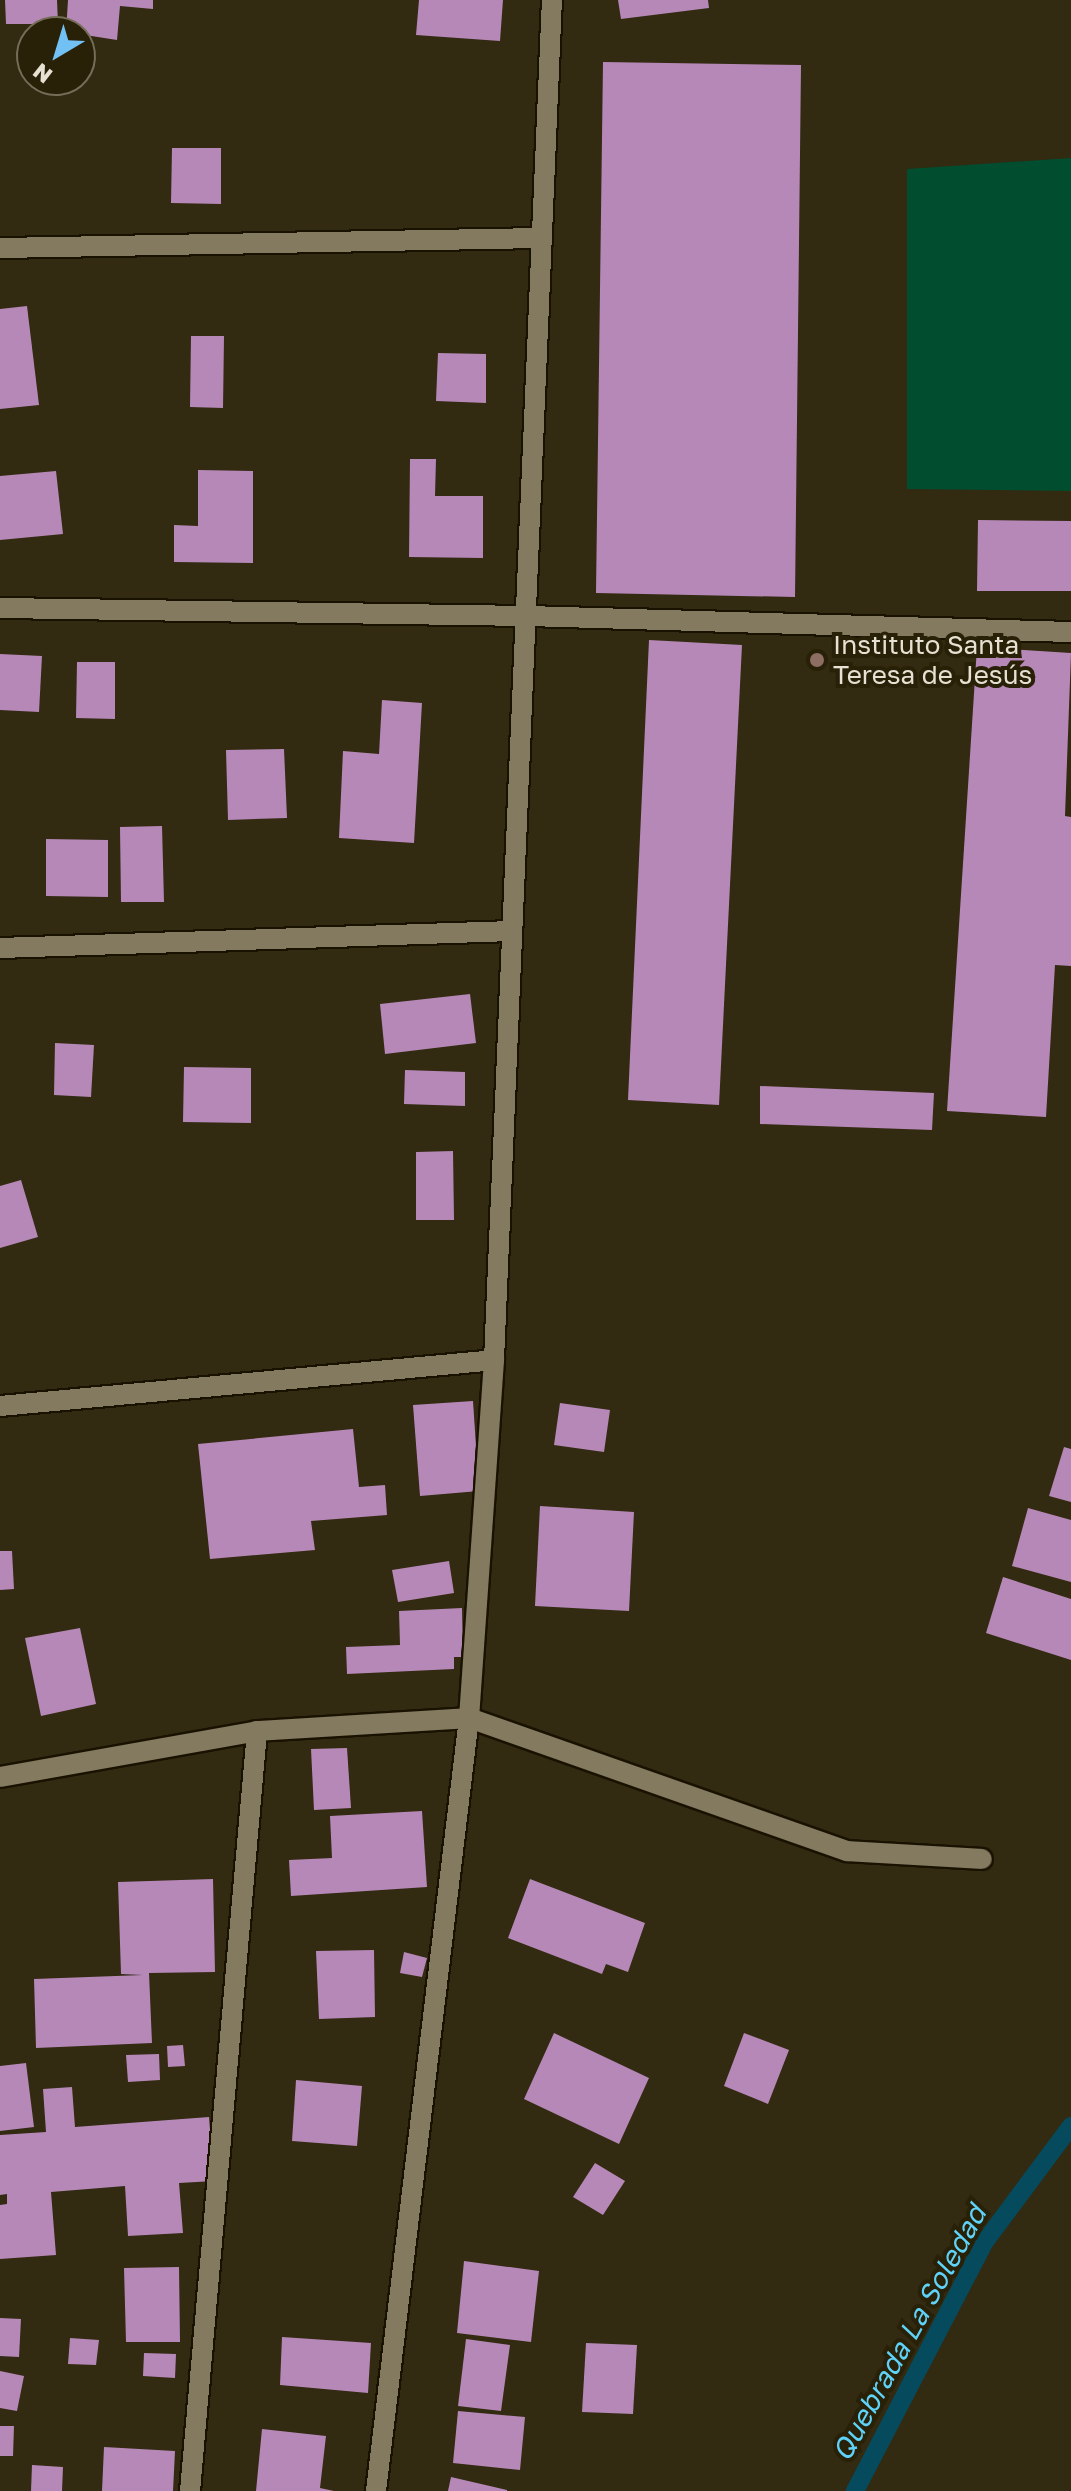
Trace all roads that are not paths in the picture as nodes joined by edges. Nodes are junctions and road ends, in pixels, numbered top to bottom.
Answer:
1 (552, 0) edge
2 (542, 238) junction
3 (0, 248) edge
4 (0, 608) edge
5 (528, 616) junction
6 (1071, 632) edge
7 (512, 931) junction
8 (0, 948) edge
9 (494, 1360) junction
10 (0, 1406) edge
11 (469, 1718) junction
12 (257, 1731) junction
13 (0, 1777) edge
14 (982, 1859) dead end
15 (190, 2491) edge
16 (376, 2491) edge

1 - 2 street
2 - 3 street
2 - 5 street
4 - 5 street
5 - 6 street
5 - 7 street
7 - 8 street
7 - 9 street
9 - 10 street
9 - 11 street
11 - 12 street
11 - 14 street
11 - 16 street
12 - 13 street
12 - 15 street

